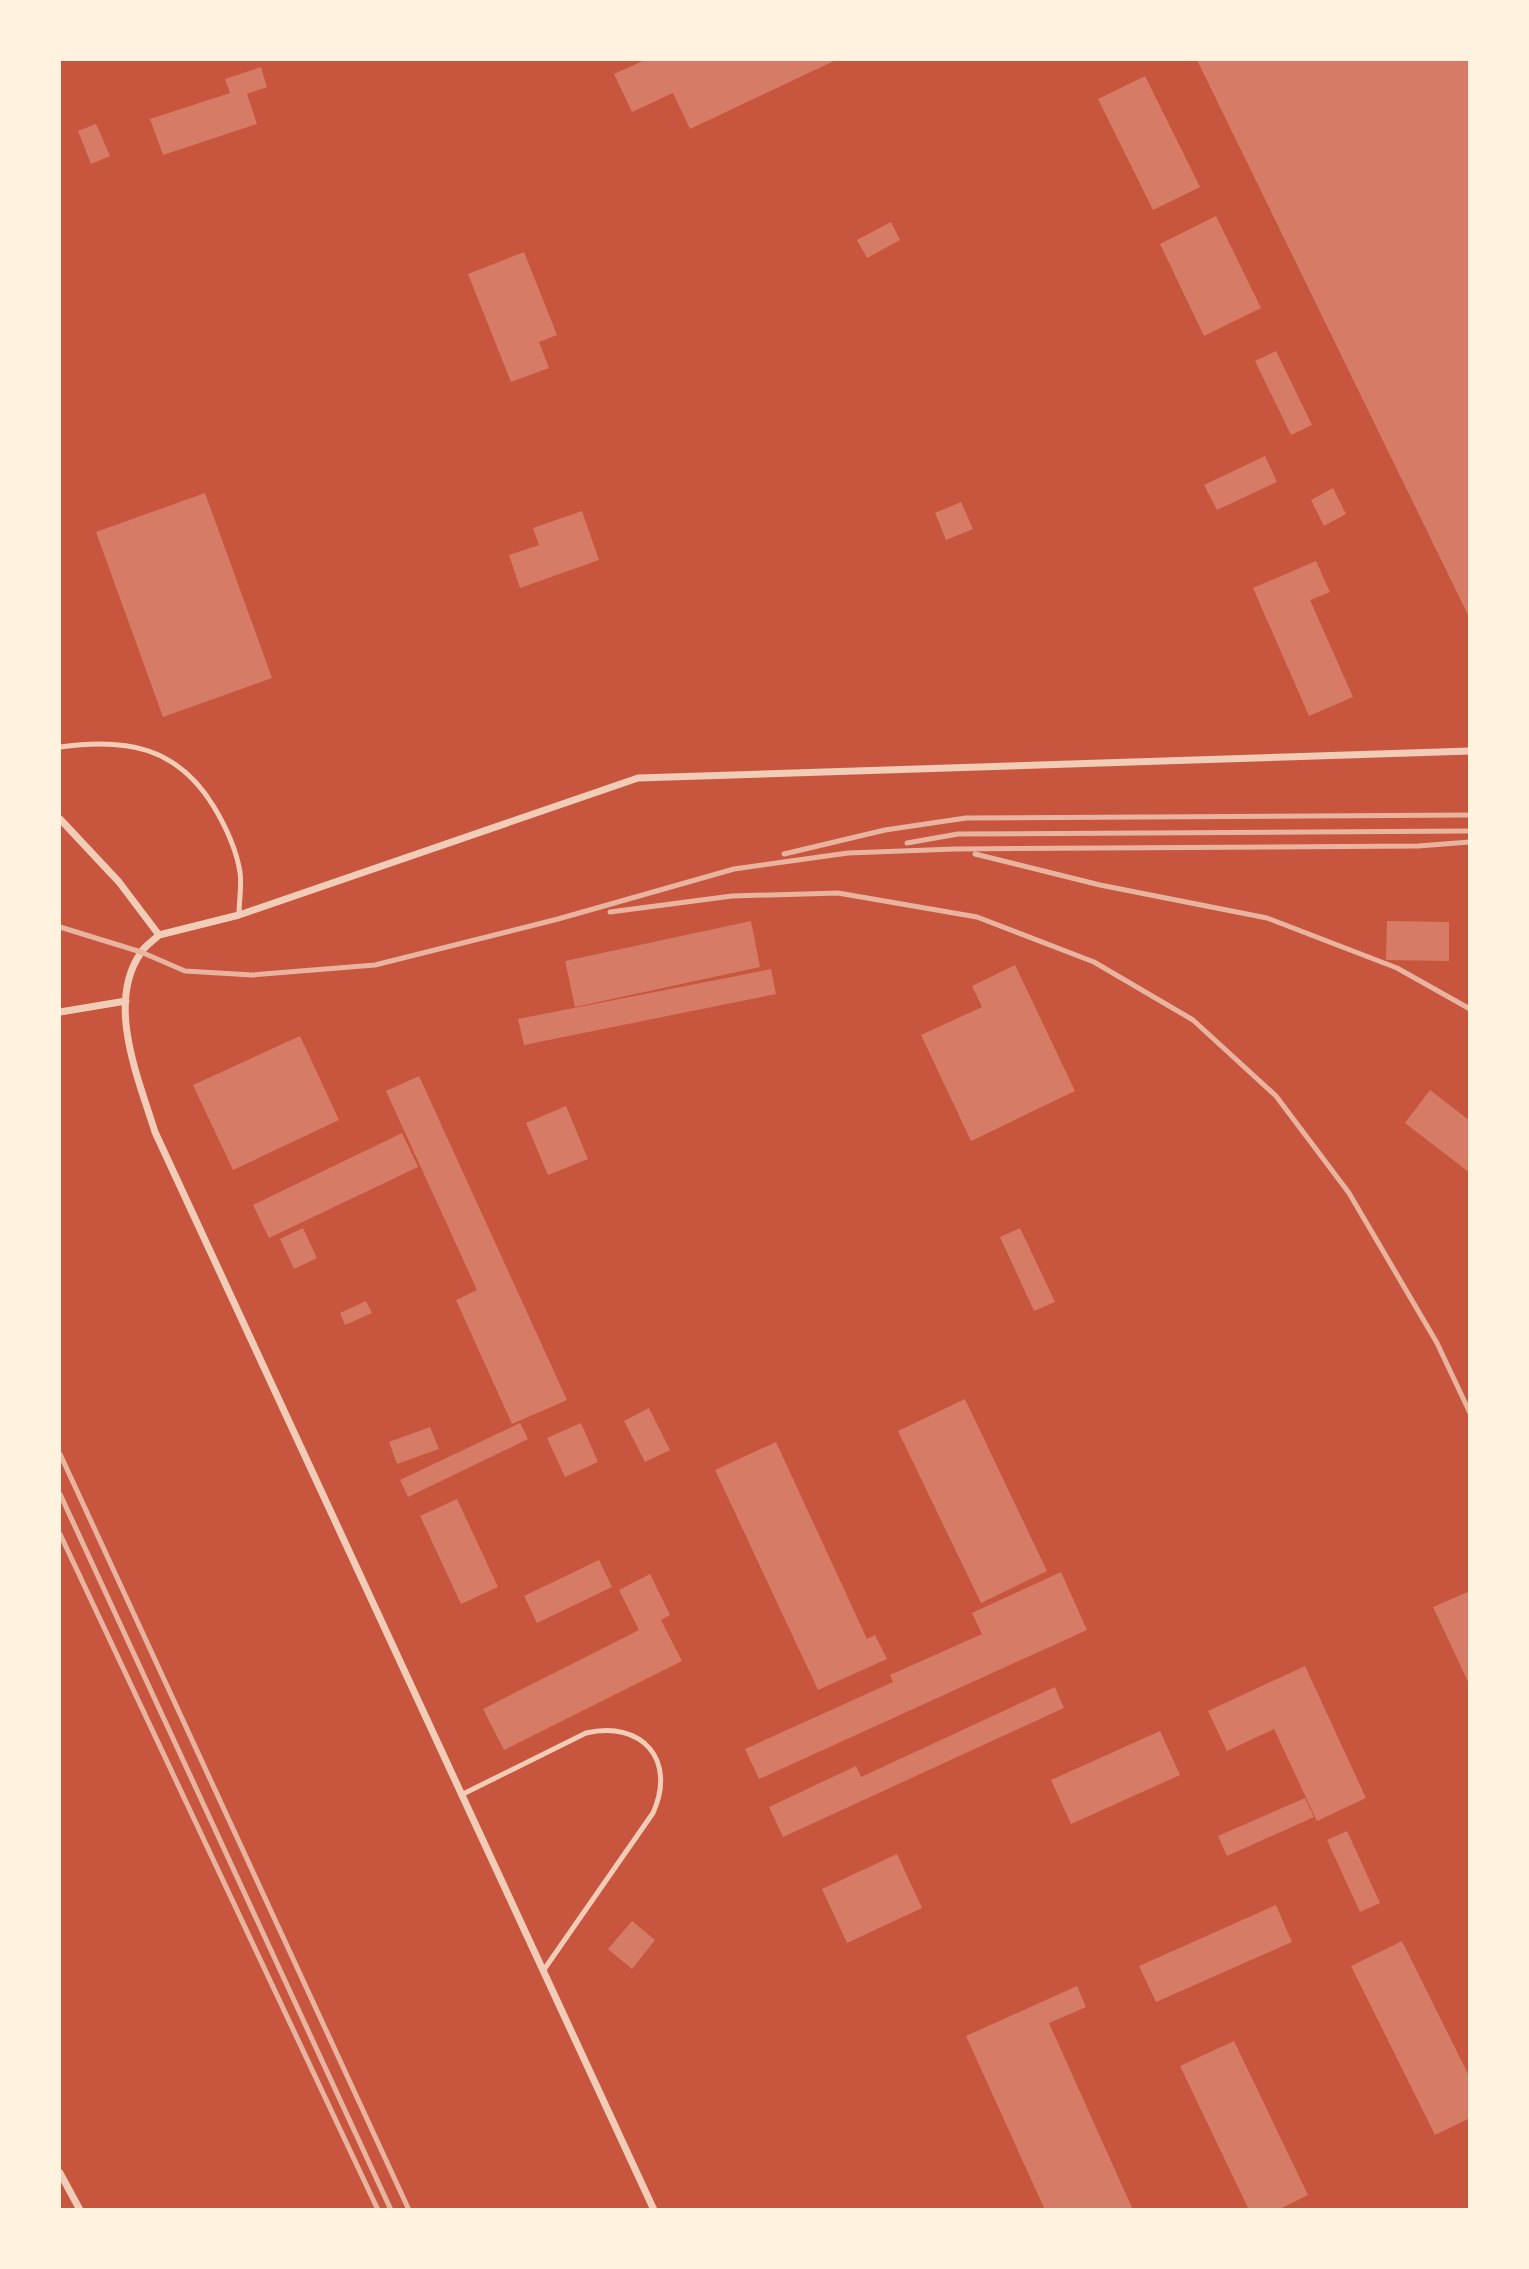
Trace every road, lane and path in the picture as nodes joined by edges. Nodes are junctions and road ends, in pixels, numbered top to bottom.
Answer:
1 (60, 747) edge
2 (1469, 751) edge
3 (60, 819) edge
4 (239, 915) junction
5 (159, 935) junction
6 (126, 1001) junction
7 (60, 1012) edge
8 (461, 1795) junction
9 (543, 1971) junction
10 (60, 2173) edge
11 (79, 2210) edge
12 (654, 2210) edge

1 - 4 lane
2 - 4 street
3 - 5 street
4 - 5 street
5 - 6 street
6 - 7 street
6 - 8 street
8 - 9 street
8 - 9 lane
9 - 12 street
10 - 11 street

